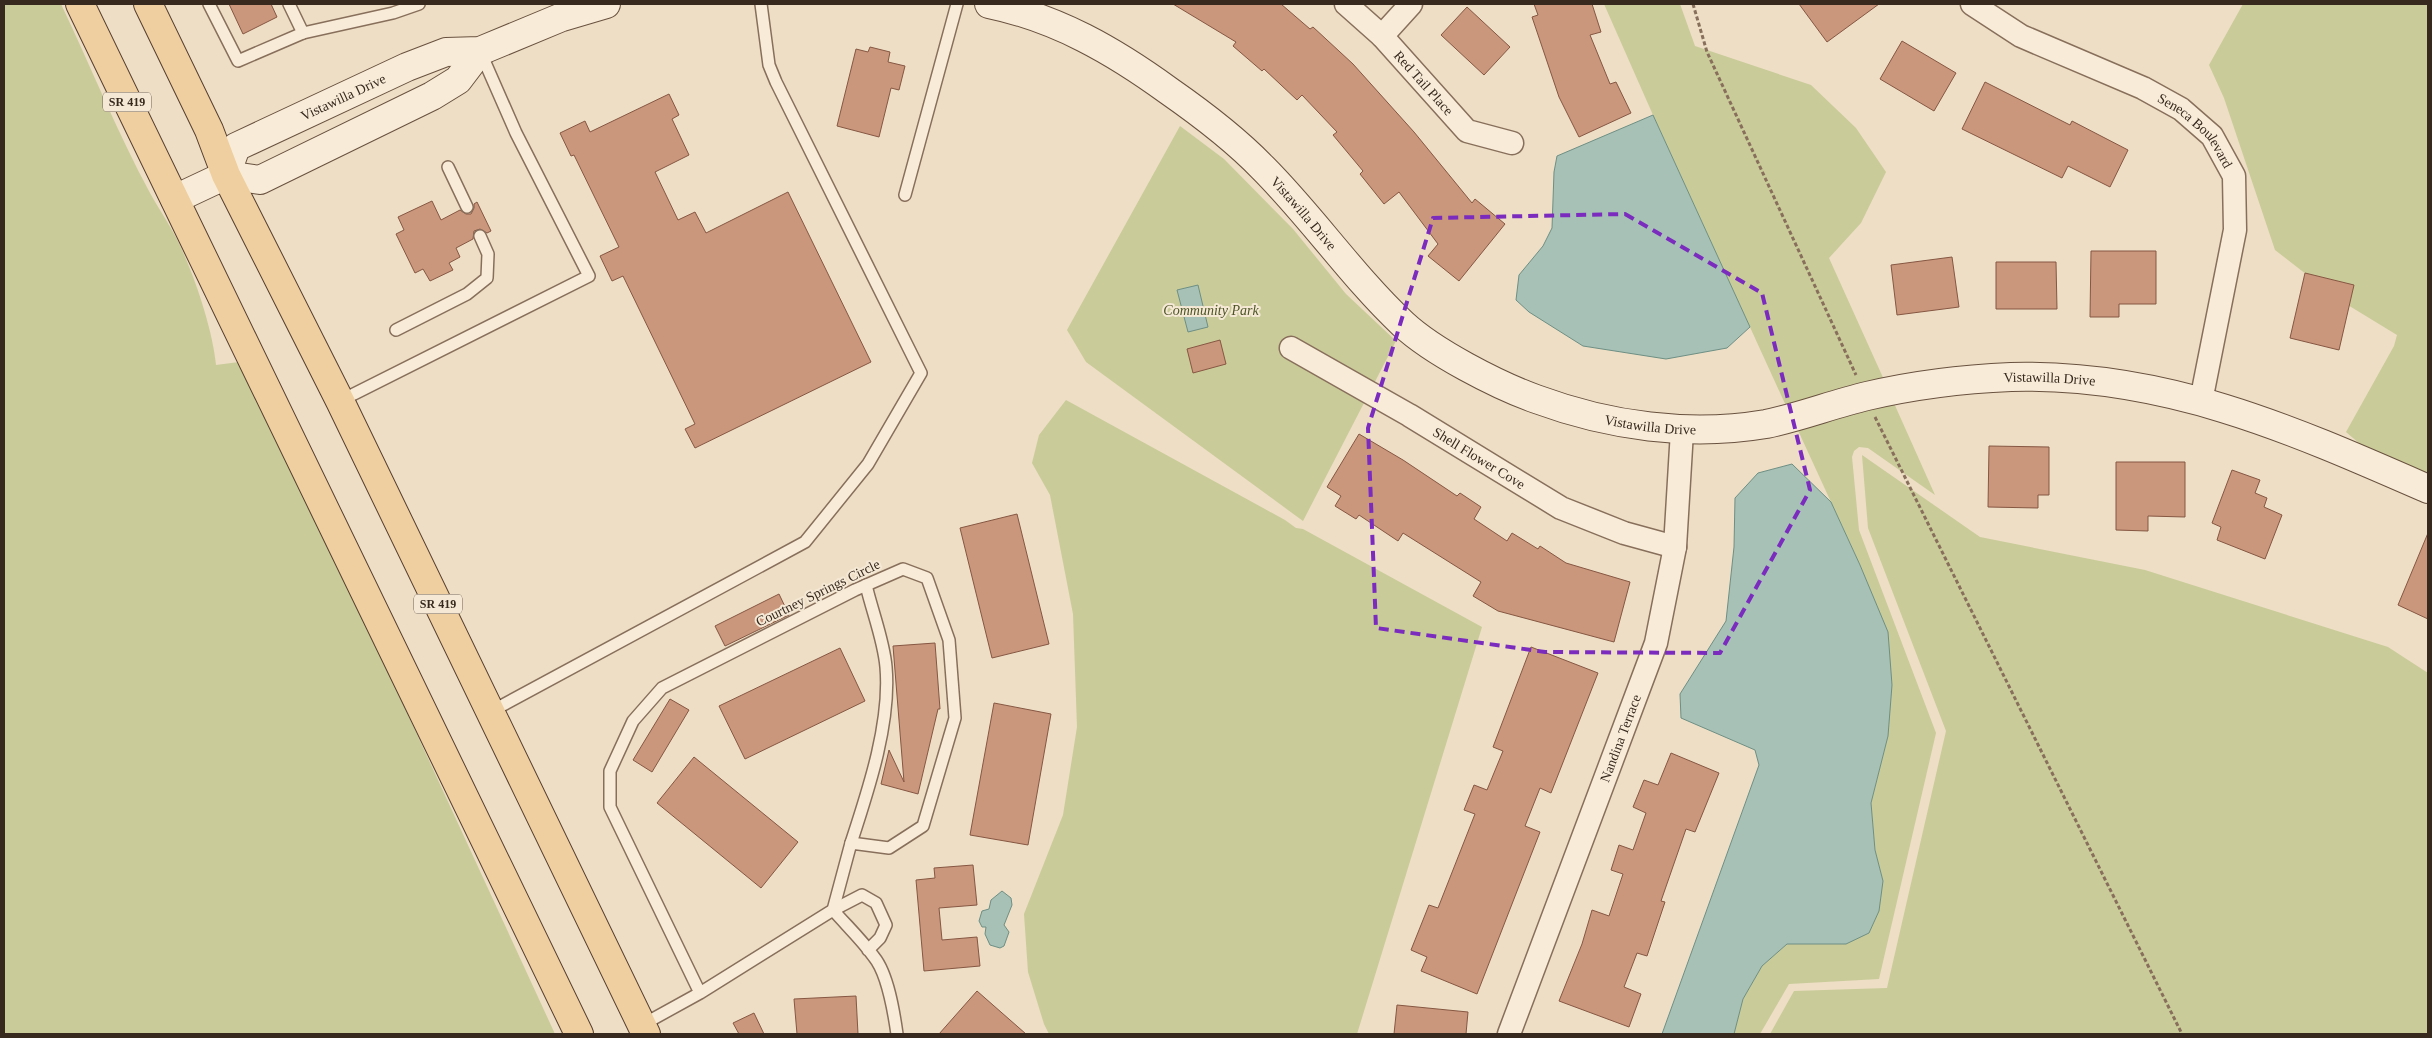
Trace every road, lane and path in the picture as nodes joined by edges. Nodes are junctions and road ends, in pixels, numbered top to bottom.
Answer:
1 (80, 4) edge
2 (148, 4) edge
3 (209, 4) edge
4 (289, 4) edge
5 (419, 4) edge
6 (606, 4) edge
7 (761, 4) edge
8 (957, 4) edge
9 (989, 4) edge
10 (1346, 4) edge
11 (1410, 4) edge
12 (1693, 4) edge
13 (1972, 4) edge
14 (303, 33) junction
15 (1382, 36) junction
16 (480, 51) junction
17 (1512, 143) dead end
18 (448, 167) dead end
19 (226, 175) junction
20 (905, 195) dead end
21 (175, 199) junction
22 (467, 207) dead end
23 (480, 236) dead end
24 (396, 330) dead end
25 (1291, 348) dead end
26 (1858, 379) dead end
27 (340, 401) junction
28 (2201, 401) junction
29 (1872, 409) dead end
30 (1682, 431) junction
31 (2428, 489) edge
32 (1675, 546) junction
33 (866, 585) junction
34 (490, 712) junction
35 (851, 843) junction
36 (833, 910) junction
37 (868, 950) junction
38 (700, 993) junction
39 (641, 1031) edge
40 (578, 1034) edge
41 (897, 1034) edge
42 (1509, 1034) edge
43 (2182, 1034) edge

1 - 21 main road, SR 419
2 - 19 main road, SR 419
3 - 14 lane
4 - 14 lane
5 - 14 lane
6 - 16 street, Vistawilla Drive
7 - 34 lane
8 - 20 lane
9 - 30 street, Vistawilla Drive
10 - 15 street, Red Tail Place
11 - 15 street
12 - 26 path
13 - 28 street, Seneca Boulevard
15 - 17 street, Red Tail Place
16 - 19 street
16 - 19 street, Vistawilla Drive
16 - 27 lane
18 - 22 lane
19 - 21 street
19 - 27 main road, SR 419
21 - 40 main road, SR 419
23 - 24 lane
25 - 32 street, Shell Flower Cove
27 - 34 main road, SR 419
28 - 30 street, Vistawilla Drive
28 - 31 street, Vistawilla Drive
29 - 43 path
30 - 32 street, Nandina Terrace
32 - 42 street, Nandina Terrace
33 - 35 lane
33 - 35 lane, Courtney Springs Circle
33 - 38 lane, Courtney Springs Circle
34 - 39 main road, SR 419
35 - 36 lane
36 - 37 lane
36 - 37 lane
36 - 38 lane
37 - 41 lane
38 - 39 lane

